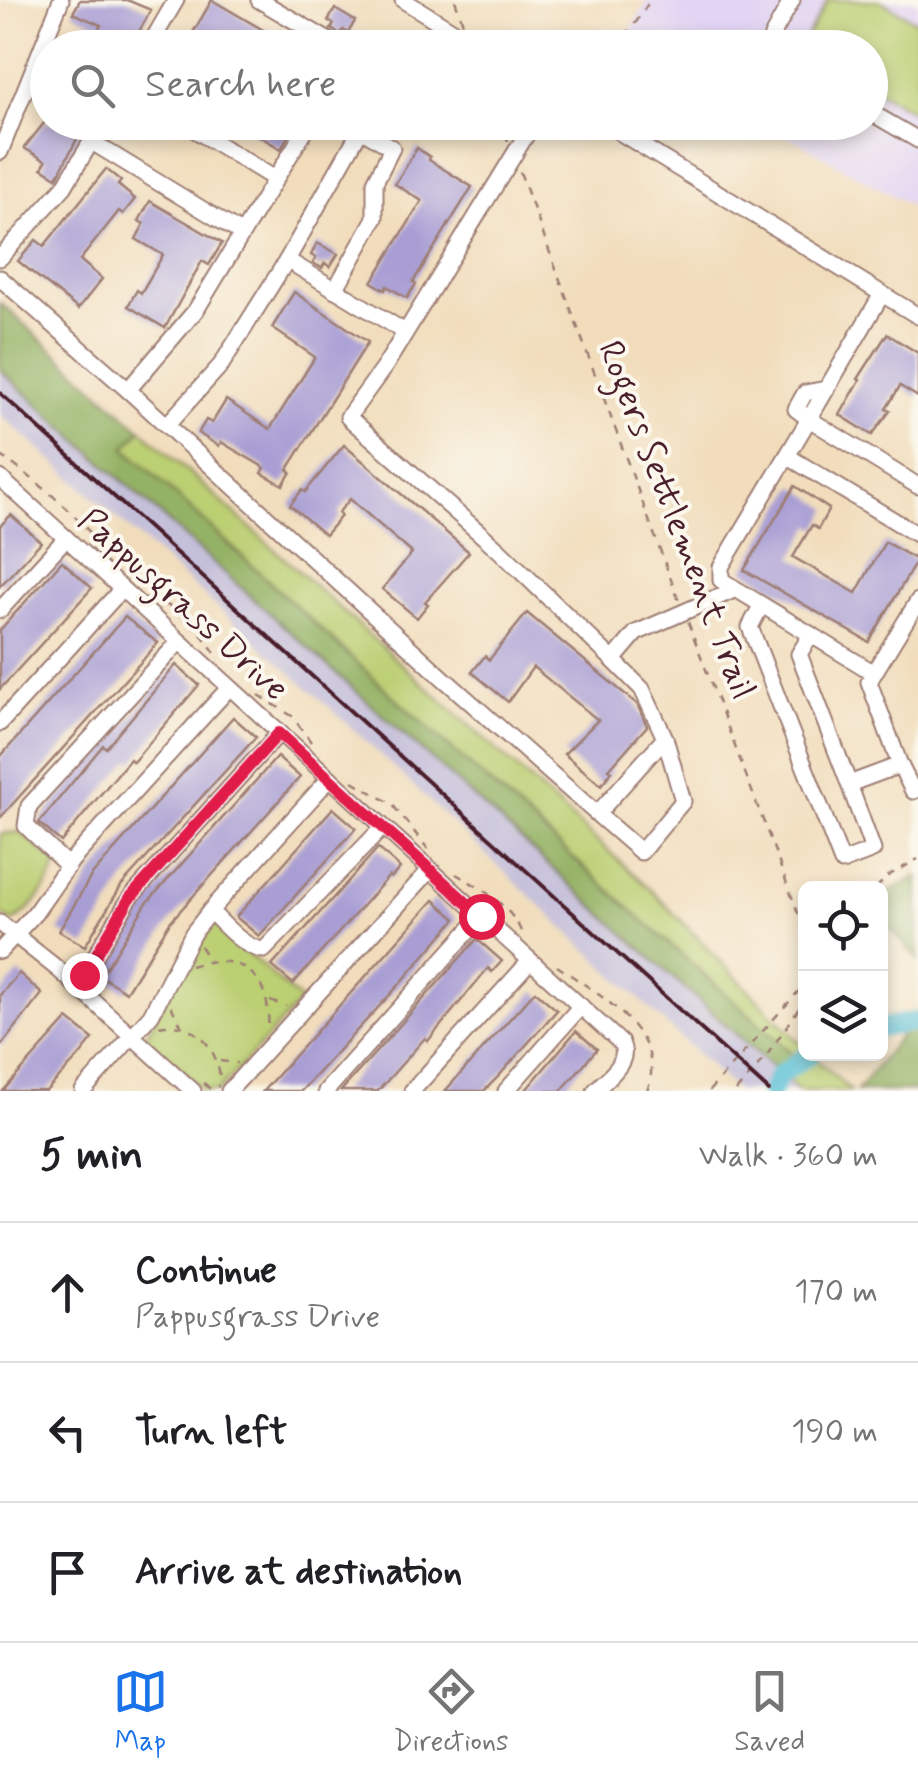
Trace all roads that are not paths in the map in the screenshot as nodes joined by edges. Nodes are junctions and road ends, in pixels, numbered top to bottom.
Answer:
1 (61, 0) edge
2 (294, 0) edge
3 (404, 0) edge
4 (792, 0) edge
5 (173, 1) edge
6 (266, 2) edge
7 (284, 15) junction
8 (49, 30) edge
9 (158, 30) edge
10 (309, 30) edge
11 (452, 30) edge
12 (775, 30) edge
13 (30, 77) edge
14 (888, 122) edge
15 (212, 140) edge
16 (299, 140) edge
17 (355, 140) edge
18 (378, 140) edge
19 (523, 140) edge
20 (632, 140) edge
21 (918, 140) edge
22 (92, 142) joint
23 (0, 152) edge
24 (275, 178) junction
25 (242, 233) junction
26 (0, 258) edge
27 (286, 260) junction
28 (0, 278) edge
29 (335, 290) junction
30 (882, 294) junction
31 (918, 316) edge
32 (401, 330) junction
33 (128, 390) junction
34 (808, 419) junction
35 (167, 425) junction
36 (787, 456) junction
37 (2, 485) edge
38 (918, 486) edge
39 (918, 535) edge
40 (66, 538) junction
41 (121, 590) junction
42 (734, 590) junction
43 (918, 600) edge
44 (762, 606) junction
45 (0, 610) edge
46 (811, 635) junction
47 (179, 642) junction
48 (613, 660) junction
49 (874, 672) junction
50 (229, 688) junction
51 (0, 723) edge
52 (279, 733) junction
53 (665, 738) junction
54 (900, 764) junction
55 (330, 778) junction
56 (849, 784) junction
57 (918, 789) edge
58 (597, 814) junction
59 (383, 827) junction
60 (431, 862) junction
61 (68, 866) junction
62 (210, 911) junction
63 (481, 916) junction
64 (0, 924) edge
65 (15, 935) junction
66 (0, 951) edge
67 (530, 960) junction
68 (77, 986) junction
69 (580, 1006) junction
70 (132, 1037) junction
71 (194, 1083) edge
72 (225, 1087) edge
73 (84, 1091) edge
74 (326, 1091) edge
75 (412, 1091) edge
76 (506, 1091) edge
77 (595, 1091) edge

1 - 8 street
2 - 7 street
3 - 11 street
4 - 12 street
5 - 9 street
6 - 7 street
7 - 10 street
13 - 23 street
14 - 21 street
15 - 24 street
16 - 24 street
17 - 27 street
18 - 29 street
19 - 32 street
20 - 30 street
22 - 25 street
22 - 26 street
24 - 25 street
25 - 33 street
27 - 29 street
27 - 35 street
28 - 33 street
29 - 32 street
30 - 31 street
30 - 34 street
32 - 48 street
33 - 35 street
34 - 36 street
34 - 38 street
35 - 58 street
36 - 39 street
36 - 42 street
37 - 40 street, Pappusgrass Drive
40 - 41 street, Pappusgrass Drive
40 - 45 street
41 - 47 street, Pappusgrass Drive
41 - 51 street
42 - 44 street
42 - 48 street
43 - 49 street
44 - 46 street
44 - 56 street
46 - 49 street
46 - 56 street
47 - 50 street, Pappusgrass Drive
47 - 61 street
48 - 53 street
49 - 54 street
50 - 52 street, Pappusgrass Drive
50 - 61 street
52 - 55 street, Pappusgrass Drive
52 - 68 street
53 - 58 street
53 - 58 street
54 - 56 street
54 - 57 street
55 - 59 street, Pappusgrass Drive
55 - 62 street
59 - 60 street, Pappusgrass Drive
59 - 62 street
60 - 63 street, Pappusgrass Drive
60 - 72 street
61 - 65 street
62 - 70 street
63 - 67 street, Pappusgrass Drive
63 - 74 street
64 - 65 street
65 - 66 street
65 - 68 street
67 - 69 street, Pappusgrass Drive
67 - 75 street
68 - 70 street
69 - 76 street
69 - 77 street, Pappusgrass Drive
70 - 71 street
70 - 73 street

